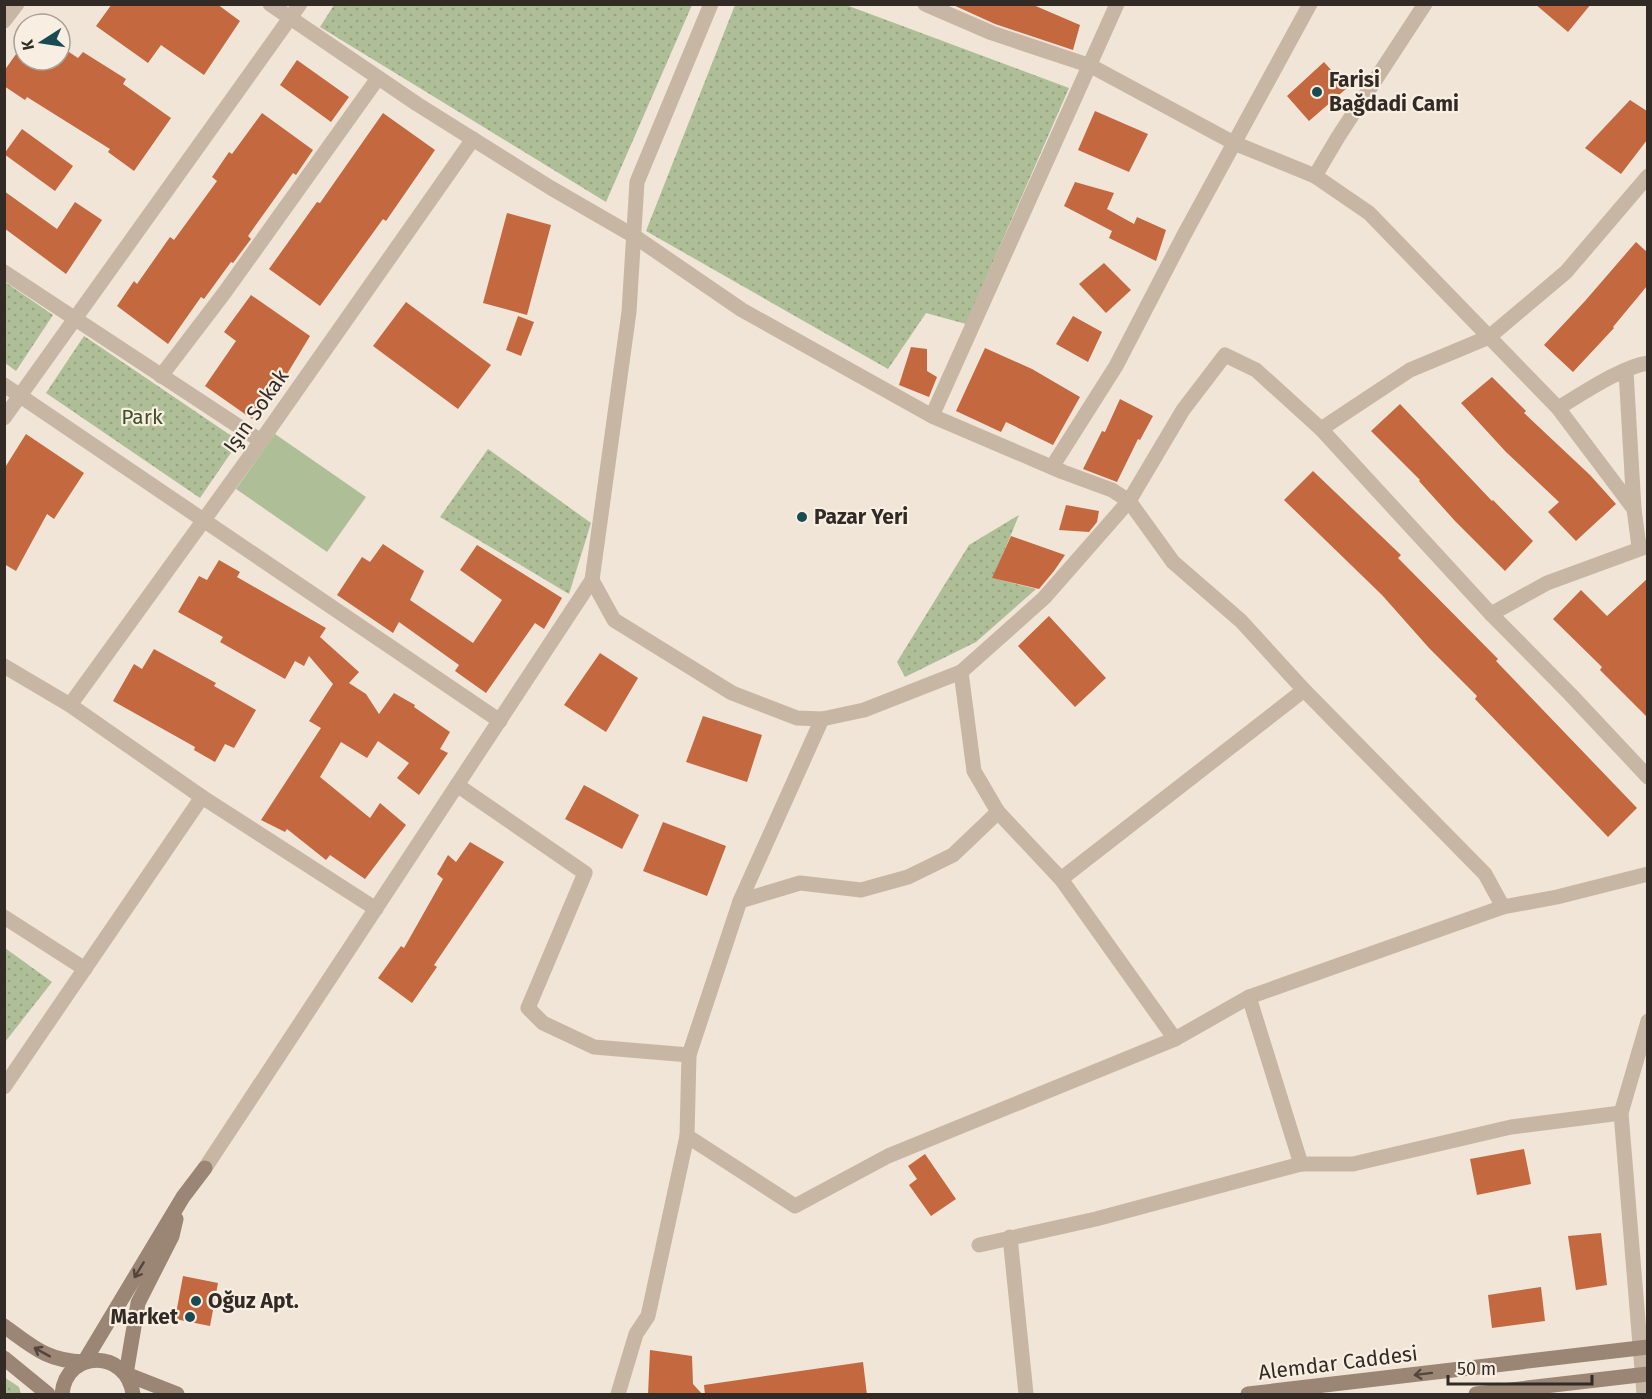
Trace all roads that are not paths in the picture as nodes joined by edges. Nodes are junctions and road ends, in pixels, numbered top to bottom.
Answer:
1 (17, 4) edge
2 (270, 4) edge
3 (300, 4) edge
4 (711, 4) edge
5 (1117, 4) edge
6 (1310, 4) edge
7 (1425, 4) edge
8 (931, 6) edge
9 (290, 19) junction
10 (4, 21) edge
11 (1091, 66) junction
12 (378, 78) junction
13 (473, 139) junction
14 (1234, 143) junction
15 (1315, 176) junction
16 (1647, 176) edge
17 (634, 236) junction
18 (4, 272) edge
19 (75, 319) junction
20 (1489, 338) junction
21 (1647, 363) edge
22 (1626, 370) junction
23 (160, 376) junction
24 (4, 385) edge
25 (20, 396) junction
26 (1558, 408) junction
27 (932, 416) junction
28 (4, 418) edge
29 (1321, 429) junction
30 (261, 441) junction
31 (1052, 467) junction
32 (1129, 501) junction
33 (1634, 509) junction
34 (203, 520) junction
35 (1643, 547) edge
36 (592, 580) junction
37 (1491, 614) junction
38 (4, 666) edge
39 (961, 672) junction
40 (1304, 690) junction
41 (70, 705) junction
42 (822, 719) junction
43 (500, 721) junction
44 (1647, 777) edge
45 (457, 785) junction
46 (202, 797) junction
47 (998, 812) junction
48 (1647, 874) edge
49 (1061, 879) junction
50 (740, 901) junction
51 (1503, 907) junction
52 (376, 909) junction
53 (4, 917) edge
54 (85, 969) junction
55 (1249, 998) junction
56 (1647, 1021) edge
57 (1175, 1039) junction
58 (689, 1055) junction
59 (7, 1078) edge
60 (1621, 1113) junction
61 (687, 1136) junction
62 (1301, 1164) junction
63 (205, 1168) joint
64 (183, 1197) junction
65 (1010, 1237) junction
66 (979, 1245) dead end
67 (4, 1326) edge
68 (1644, 1347) edge
69 (4, 1358) edge
70 (84, 1362) junction
71 (126, 1374) junction
72 (1644, 1374) edge
73 (48, 1395) edge
74 (62, 1395) edge
75 (133, 1395) edge
76 (177, 1395) edge
77 (618, 1395) edge
78 (1026, 1395) edge
79 (1248, 1395) edge
80 (1476, 1395) edge
81 (1644, 1395) edge

1 - 10 street
2 - 9 street
3 - 9 street
4 - 17 street
5 - 11 street
6 - 14 street
7 - 15 street
8 - 11 street
9 - 12 street
9 - 19 street
11 - 14 street
11 - 27 street
12 - 13 street
12 - 23 street
13 - 17 street
13 - 30 street, Işın Sokak
14 - 15 street
14 - 31 street
15 - 20 street
16 - 20 street
17 - 27 street
17 - 36 street
18 - 19 street
19 - 23 street
19 - 25 street
20 - 26 street
20 - 29 street
21 - 22 street
22 - 26 street
22 - 33 street
23 - 30 street
24 - 25 street
25 - 28 street
25 - 34 street
26 - 33 street
27 - 31 street
29 - 32 street
29 - 37 street
30 - 34 street, Işın Sokak
31 - 32 street
32 - 39 street
32 - 40 street
33 - 35 street
34 - 41 street, Işın Sokak
34 - 43 street
35 - 37 street
36 - 42 street
36 - 43 street
37 - 44 street
38 - 41 street
39 - 42 street
39 - 47 street
40 - 49 street
40 - 51 street
41 - 46 street
42 - 50 street
43 - 45 street
45 - 52 street
45 - 58 street
46 - 52 street
46 - 54 street
47 - 49 street
47 - 50 street
48 - 51 street
49 - 57 street
50 - 58 street
51 - 55 street
52 - 63 street
53 - 54 street
54 - 59 street
55 - 57 street
55 - 62 street
56 - 60 street
57 - 61 street
58 - 61 street
60 - 62 street
60 - 68 street
61 - 77 street
62 - 65 street
63 - 64 main road
64 -> 70 main road
64 - 71 main road
65 - 66 street
65 - 78 street
70 -> 67 main road
68 - 72 street
68 -> 79 main road, Alemdar Caddesi
69 - 73 main road
70 - 71 main road
70 - 74 main road
71 - 75 main road
71 - 76 main road
72 - 80 main road
72 - 81 street

